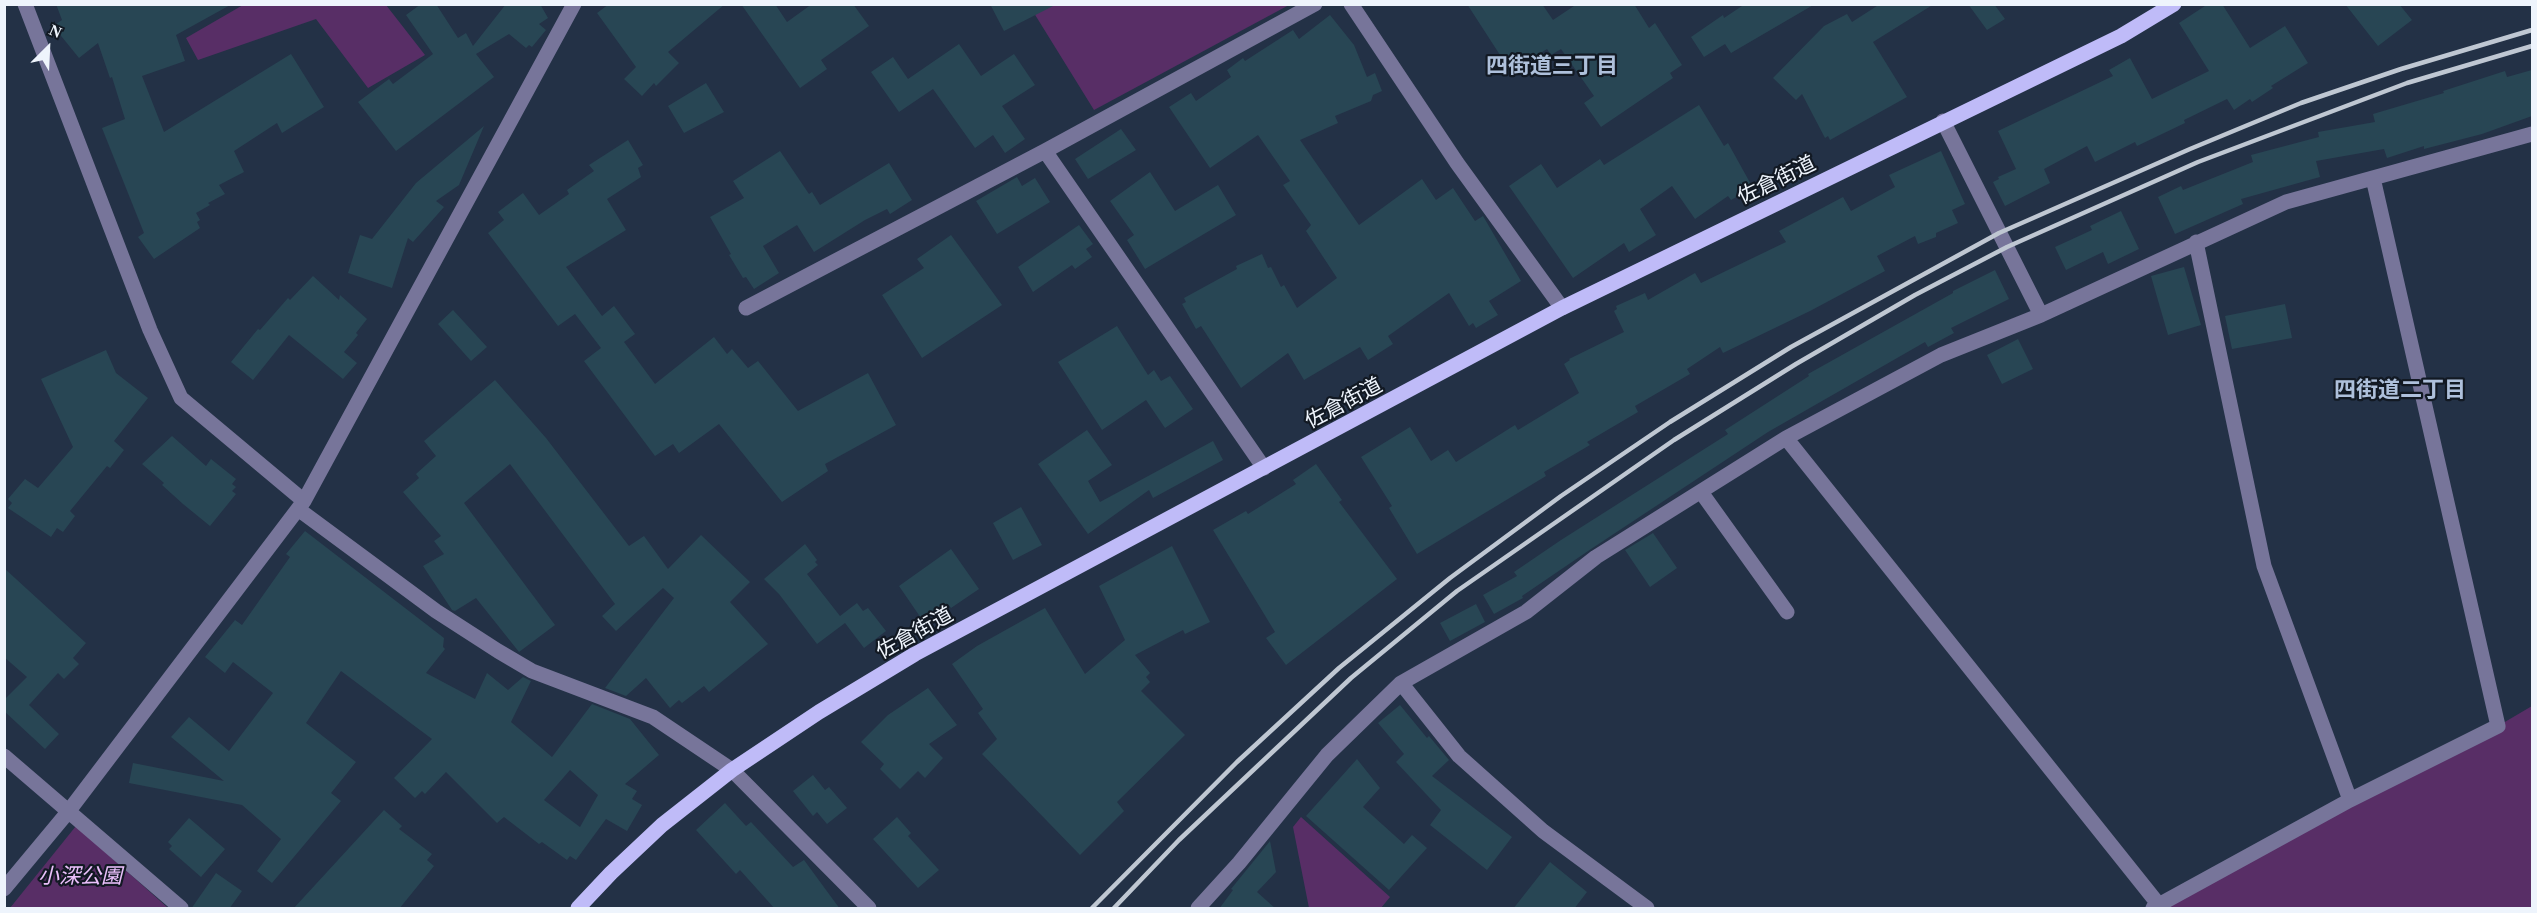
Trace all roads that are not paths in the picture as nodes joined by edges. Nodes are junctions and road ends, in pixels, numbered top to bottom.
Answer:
1 (25, 4) edge
2 (574, 4) edge
3 (1315, 4) edge
4 (1351, 4) edge
5 (2174, 4) edge
6 (1943, 121) junction
7 (2532, 134) edge
8 (1045, 151) junction
9 (2373, 178) junction
10 (2196, 242) junction
11 (746, 308) dead end
12 (1562, 308) junction
13 (2041, 315) junction
14 (1786, 438) junction
15 (1264, 468) junction
16 (1701, 492) junction
17 (301, 505) junction
18 (1787, 612) dead end
19 (1401, 683) junction
20 (4, 756) edge
21 (732, 770) junction
22 (2350, 800) junction
23 (68, 812) junction
24 (4, 889) edge
25 (2156, 907) edge
26 (181, 909) edge
27 (578, 909) edge
28 (869, 909) edge
29 (1198, 909) edge
30 (1647, 909) edge

1 - 17 street
2 - 17 street
3 - 8 street
4 - 12 street
5 - 6 main road, 佐倉街道
6 - 12 main road, 佐倉街道
6 - 13 street
7 - 9 street
8 - 11 street
8 - 15 street
9 - 10 street
9 - 22 street
10 - 13 street
10 - 22 street
12 - 15 main road, 佐倉街道
13 - 14 street
14 - 16 street
14 - 25 street
15 - 21 main road, 佐倉街道
16 - 18 street
16 - 19 street
17 - 21 street
17 - 23 street
19 - 29 street
19 - 30 street
20 - 23 street
21 - 27 main road, 佐倉街道
21 - 28 street
22 - 25 street
23 - 24 street
23 - 26 street

